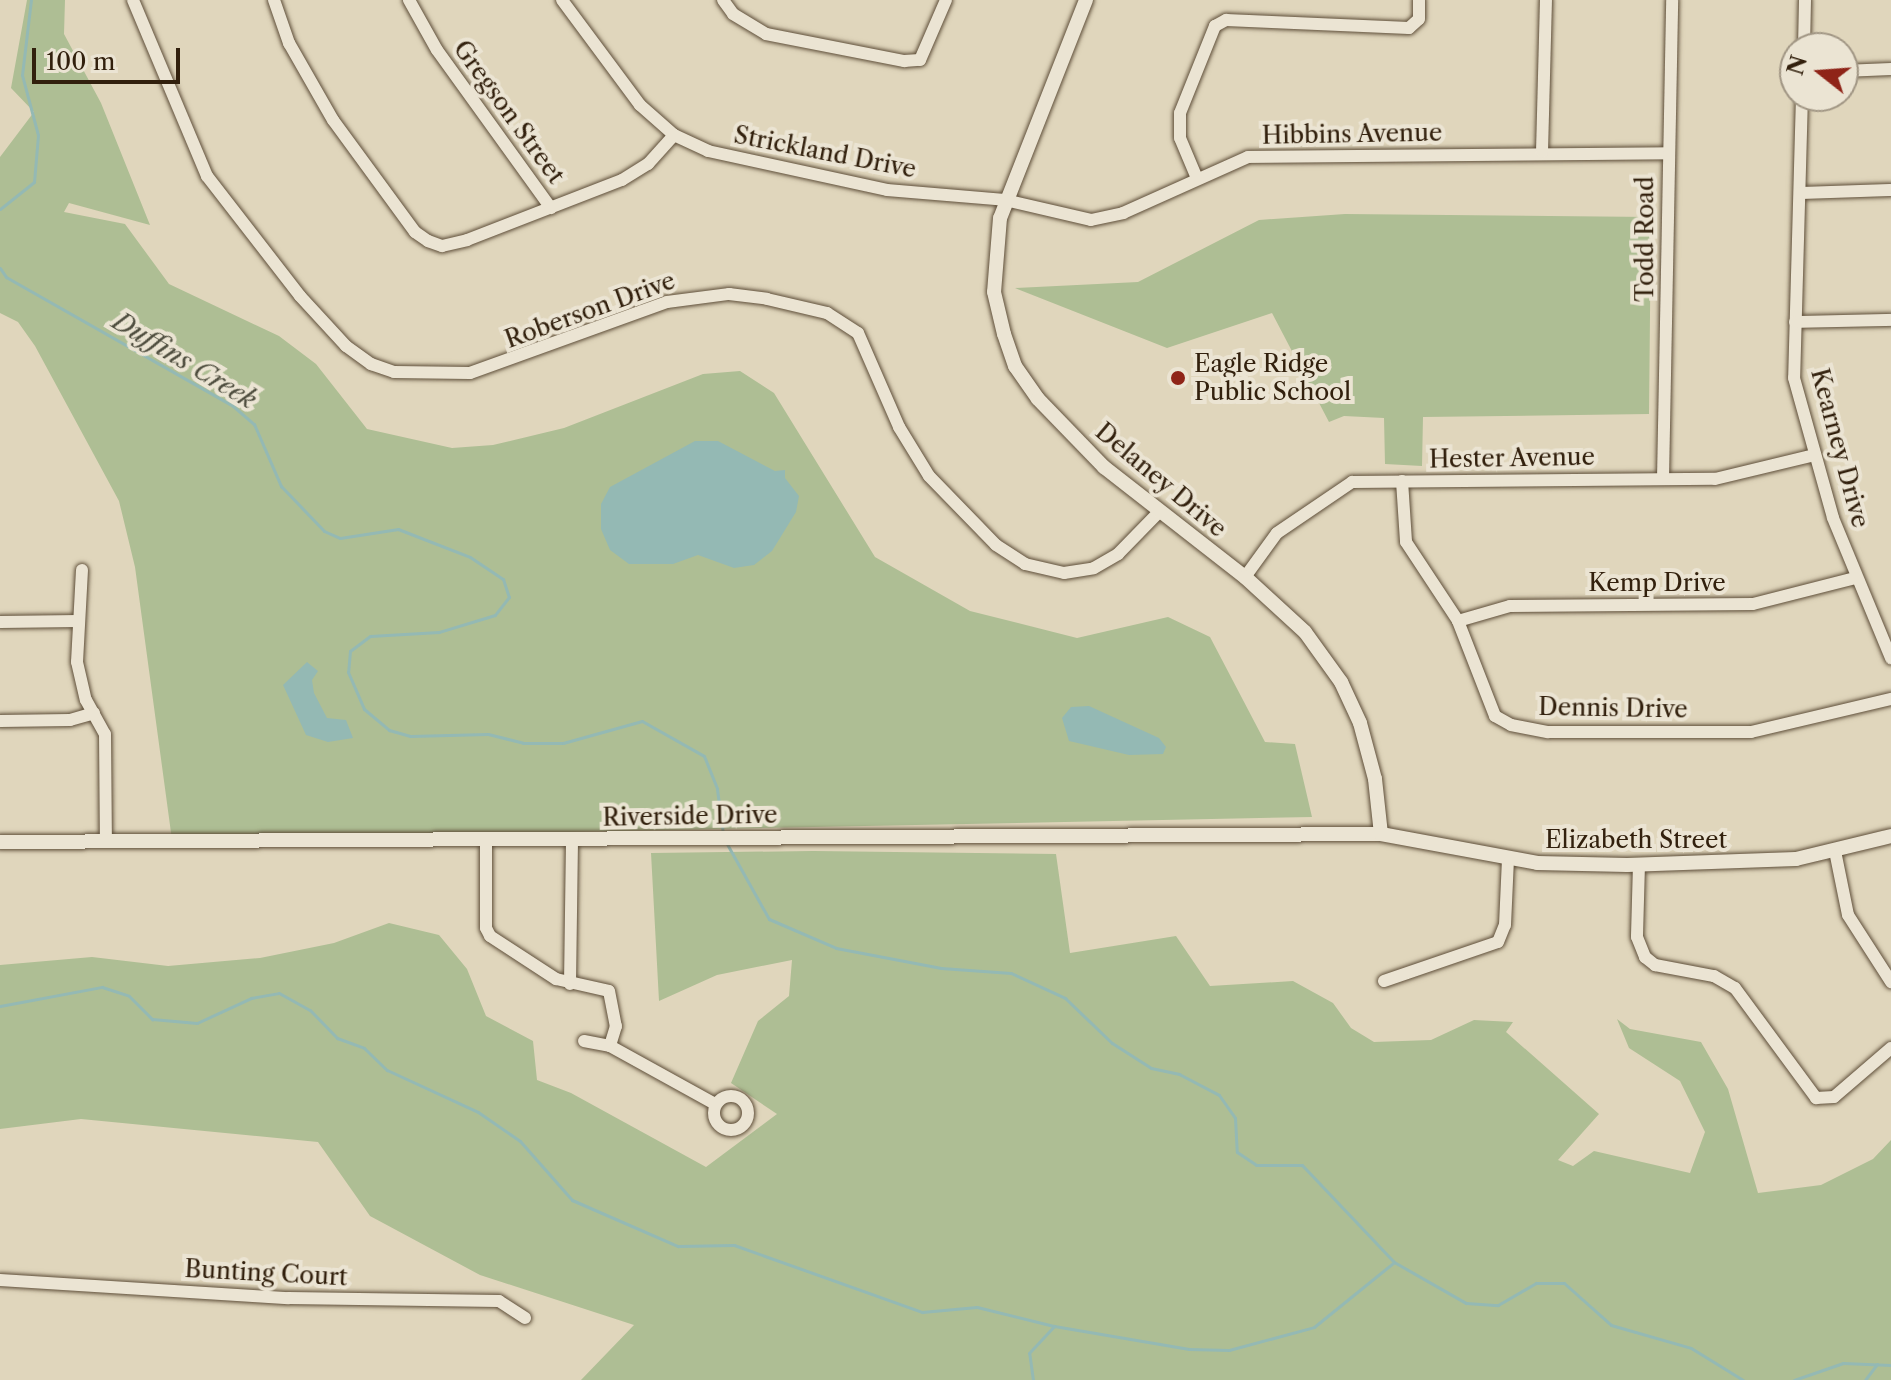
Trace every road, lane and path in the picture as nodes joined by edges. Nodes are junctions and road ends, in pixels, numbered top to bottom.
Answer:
1 (133, 0) edge
2 (274, 0) edge
3 (409, 0) edge
4 (562, 0) edge
5 (723, 0) edge
6 (946, 0) edge
7 (1086, 0) edge
8 (1419, 0) edge
9 (1546, 0) edge
10 (1672, 0) edge
11 (1805, 0) edge
12 (1804, 32) edge
13 (1891, 69) edge
14 (1859, 70) edge
15 (1802, 112) edge
16 (674, 135) junction
17 (1542, 152) junction
18 (1667, 153) junction
19 (1196, 176) junction
20 (1891, 190) edge
21 (1800, 193) junction
22 (1005, 200) junction
23 (551, 208) junction
24 (1891, 320) edge
25 (1795, 322) junction
26 (1815, 455) junction
27 (1663, 479) junction
28 (1402, 481) junction
29 (1159, 512) junction
30 (82, 570) dead end
31 (1245, 577) junction
32 (1855, 578) junction
33 (78, 621) junction
34 (1458, 621) junction
35 (0, 622) edge
36 (1891, 658) edge
37 (1891, 699) edge
38 (94, 713) junction
39 (0, 721) edge
40 (1381, 834) junction
41 (1891, 836) edge
42 (572, 839) junction
43 (486, 840) junction
44 (106, 841) junction
45 (0, 842) edge
46 (1835, 851) junction
47 (1508, 859) junction
48 (1639, 864) junction
49 (1384, 981) dead end
50 (1891, 982) edge
51 (570, 984) junction
52 (584, 1041) dead end
53 (610, 1046) junction
54 (1891, 1048) edge
55 (715, 1104) dead end
56 (0, 1280) edge
57 (525, 1318) dead end

1 - 29 street, Roberson Drive
2 - 23 street
3 - 23 street, Gregson Street
4 - 16 street, Strickland Drive
5 - 6 street
7 - 22 street, Delaney Drive
8 - 19 street
9 - 17 street
10 - 18 street, Todd Road
11 - 12 street
13 - 14 street
15 - 21 street, Kearney Drive
16 - 22 street, Strickland Drive
16 - 23 street
17 - 18 street, Hibbins Avenue
17 - 19 street, Hibbins Avenue
18 - 27 street, Todd Road
19 - 22 street, Hibbins Avenue
20 - 21 street
21 - 25 street, Kearney Drive
22 - 29 street, Delaney Drive
24 - 25 street
25 - 26 street, Kearney Drive
26 - 27 street, Hester Avenue
26 - 32 street, Kearney Drive
27 - 28 street, Hester Avenue
28 - 31 street, Hester Avenue
28 - 34 street, Dennis Drive
29 - 31 street, Delaney Drive
30 - 33 street
31 - 40 street, Delaney Drive
32 - 34 street, Kemp Drive
32 - 36 street, Kearney Drive
33 - 35 street
33 - 38 street
34 - 37 street, Dennis Drive
38 - 39 street
38 - 44 street
40 - 42 street, Riverside Drive
40 - 47 street, Elizabeth Street
41 - 46 street, Elizabeth Street
42 - 43 street, Riverside Drive
42 - 51 street
43 - 44 street, Riverside Drive
43 - 51 street
44 - 45 street, Riverside Drive
46 - 48 street, Elizabeth Street
46 - 50 street
47 - 48 street, Elizabeth Street
47 - 49 street
48 - 54 street
51 - 53 street
52 - 53 street
53 - 55 street
56 - 57 street, Bunting Court

